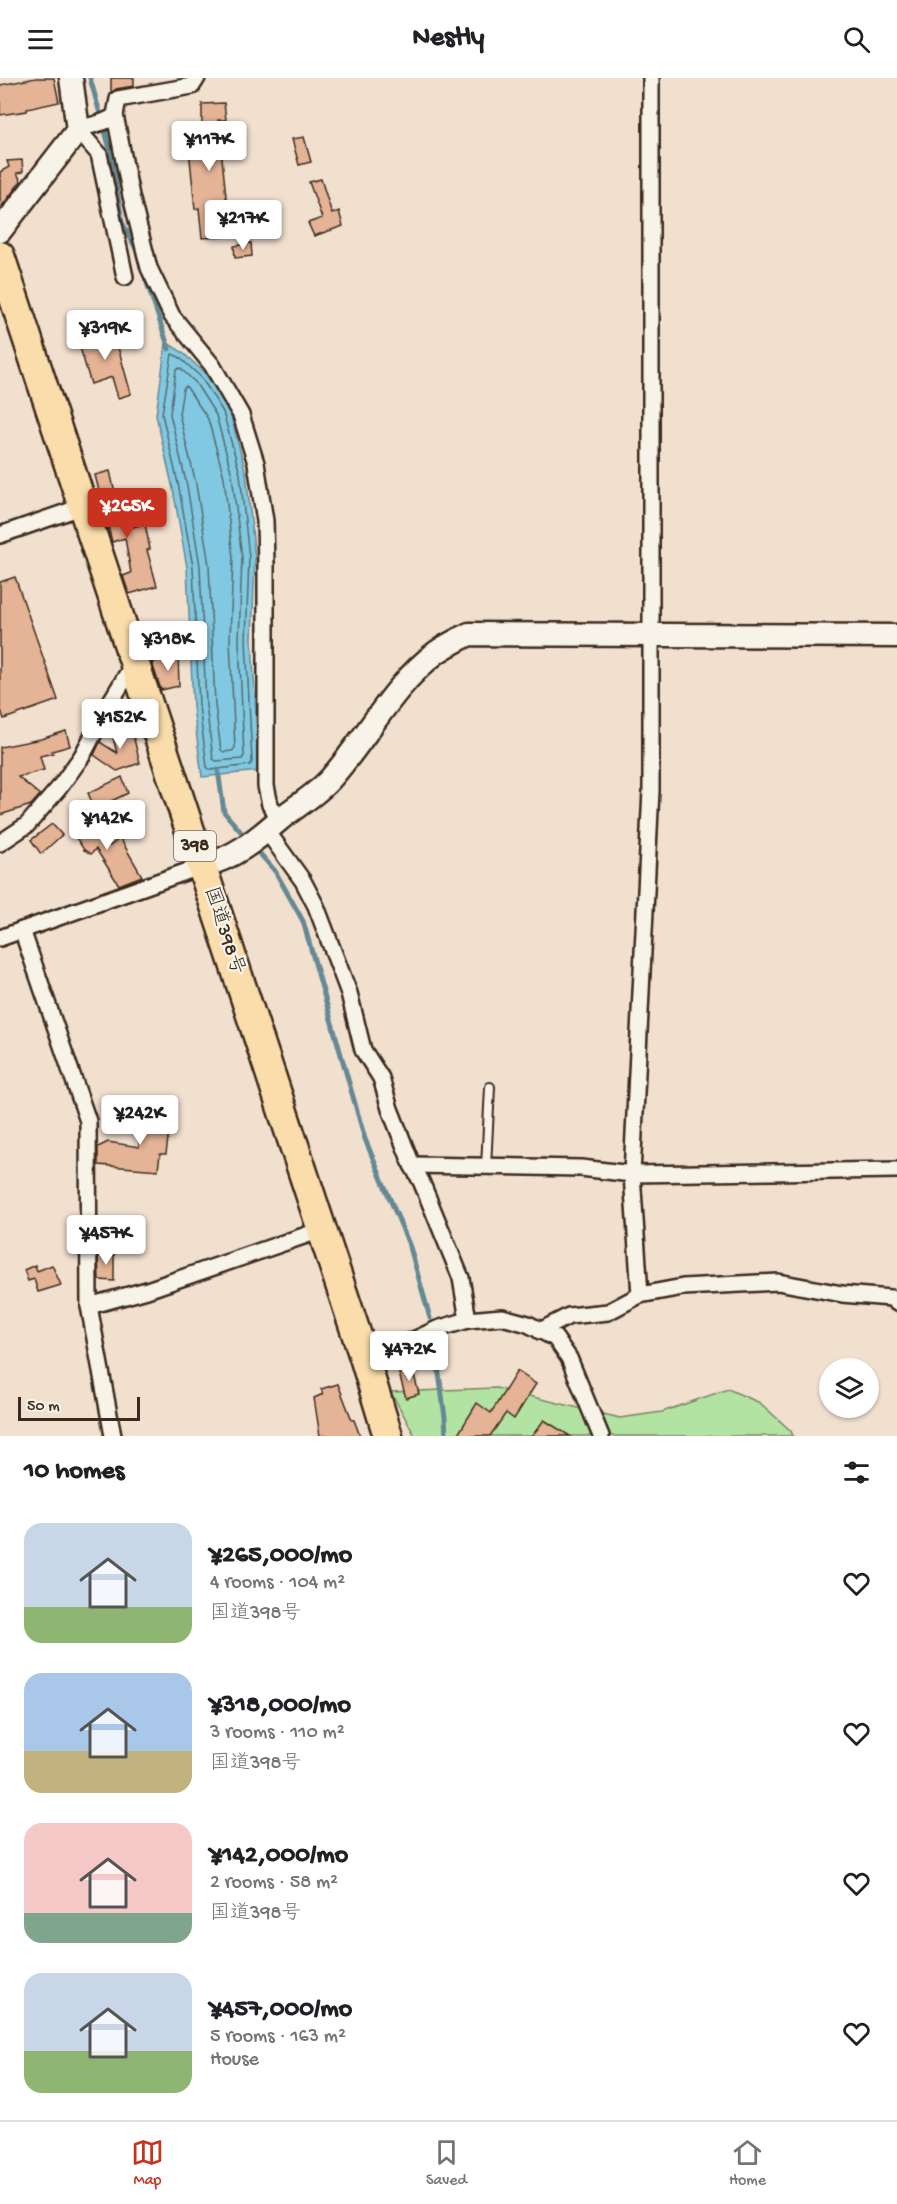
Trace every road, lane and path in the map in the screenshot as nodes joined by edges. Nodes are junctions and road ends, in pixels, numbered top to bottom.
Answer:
1 (71, 78) edge
2 (197, 78) edge
3 (651, 78) edge
4 (113, 118) junction
5 (85, 127) junction
6 (0, 231) edge
7 (0, 256) edge
8 (125, 277) dead end
9 (84, 506) junction
10 (0, 535) edge
11 (650, 634) junction
12 (897, 636) edge
13 (134, 663) junction
14 (269, 829) junction
15 (0, 843) edge
16 (202, 866) junction
17 (22, 930) junction
18 (0, 938) edge
19 (490, 1087) dead end
20 (411, 1165) junction
21 (486, 1167) junction
22 (897, 1170) edge
23 (632, 1173) junction
24 (321, 1230) junction
25 (640, 1295) junction
26 (897, 1303) edge
27 (89, 1306) junction
28 (468, 1320) junction
29 (540, 1331) junction
30 (364, 1357) junction
31 (113, 1436) edge
32 (388, 1436) edge
33 (601, 1436) edge

1 - 5 street
2 - 4 street
3 - 11 street
4 - 5 street
4 - 14 street
5 - 6 street
5 - 8 street
7 - 9 highway, 国道398号 / 398
9 - 10 street
9 - 13 highway, 国道398号 / 398
11 - 12 street
11 - 14 street
11 - 23 street
13 - 15 street
13 - 16 highway, 国道398号 / 398
14 - 16 street
14 - 20 street
16 - 17 street
16 - 24 highway, 国道398号 / 398
17 - 18 street
17 - 27 street
19 - 21 lane
20 - 21 street
20 - 28 street
21 - 23 street
22 - 23 street
23 - 25 street
24 - 27 street
24 - 30 highway, 国道398号 / 398
25 - 26 street
25 - 29 street
27 - 31 street
28 - 29 street
28 - 30 street
29 - 33 street
30 - 32 highway, 国道398号 / 398

